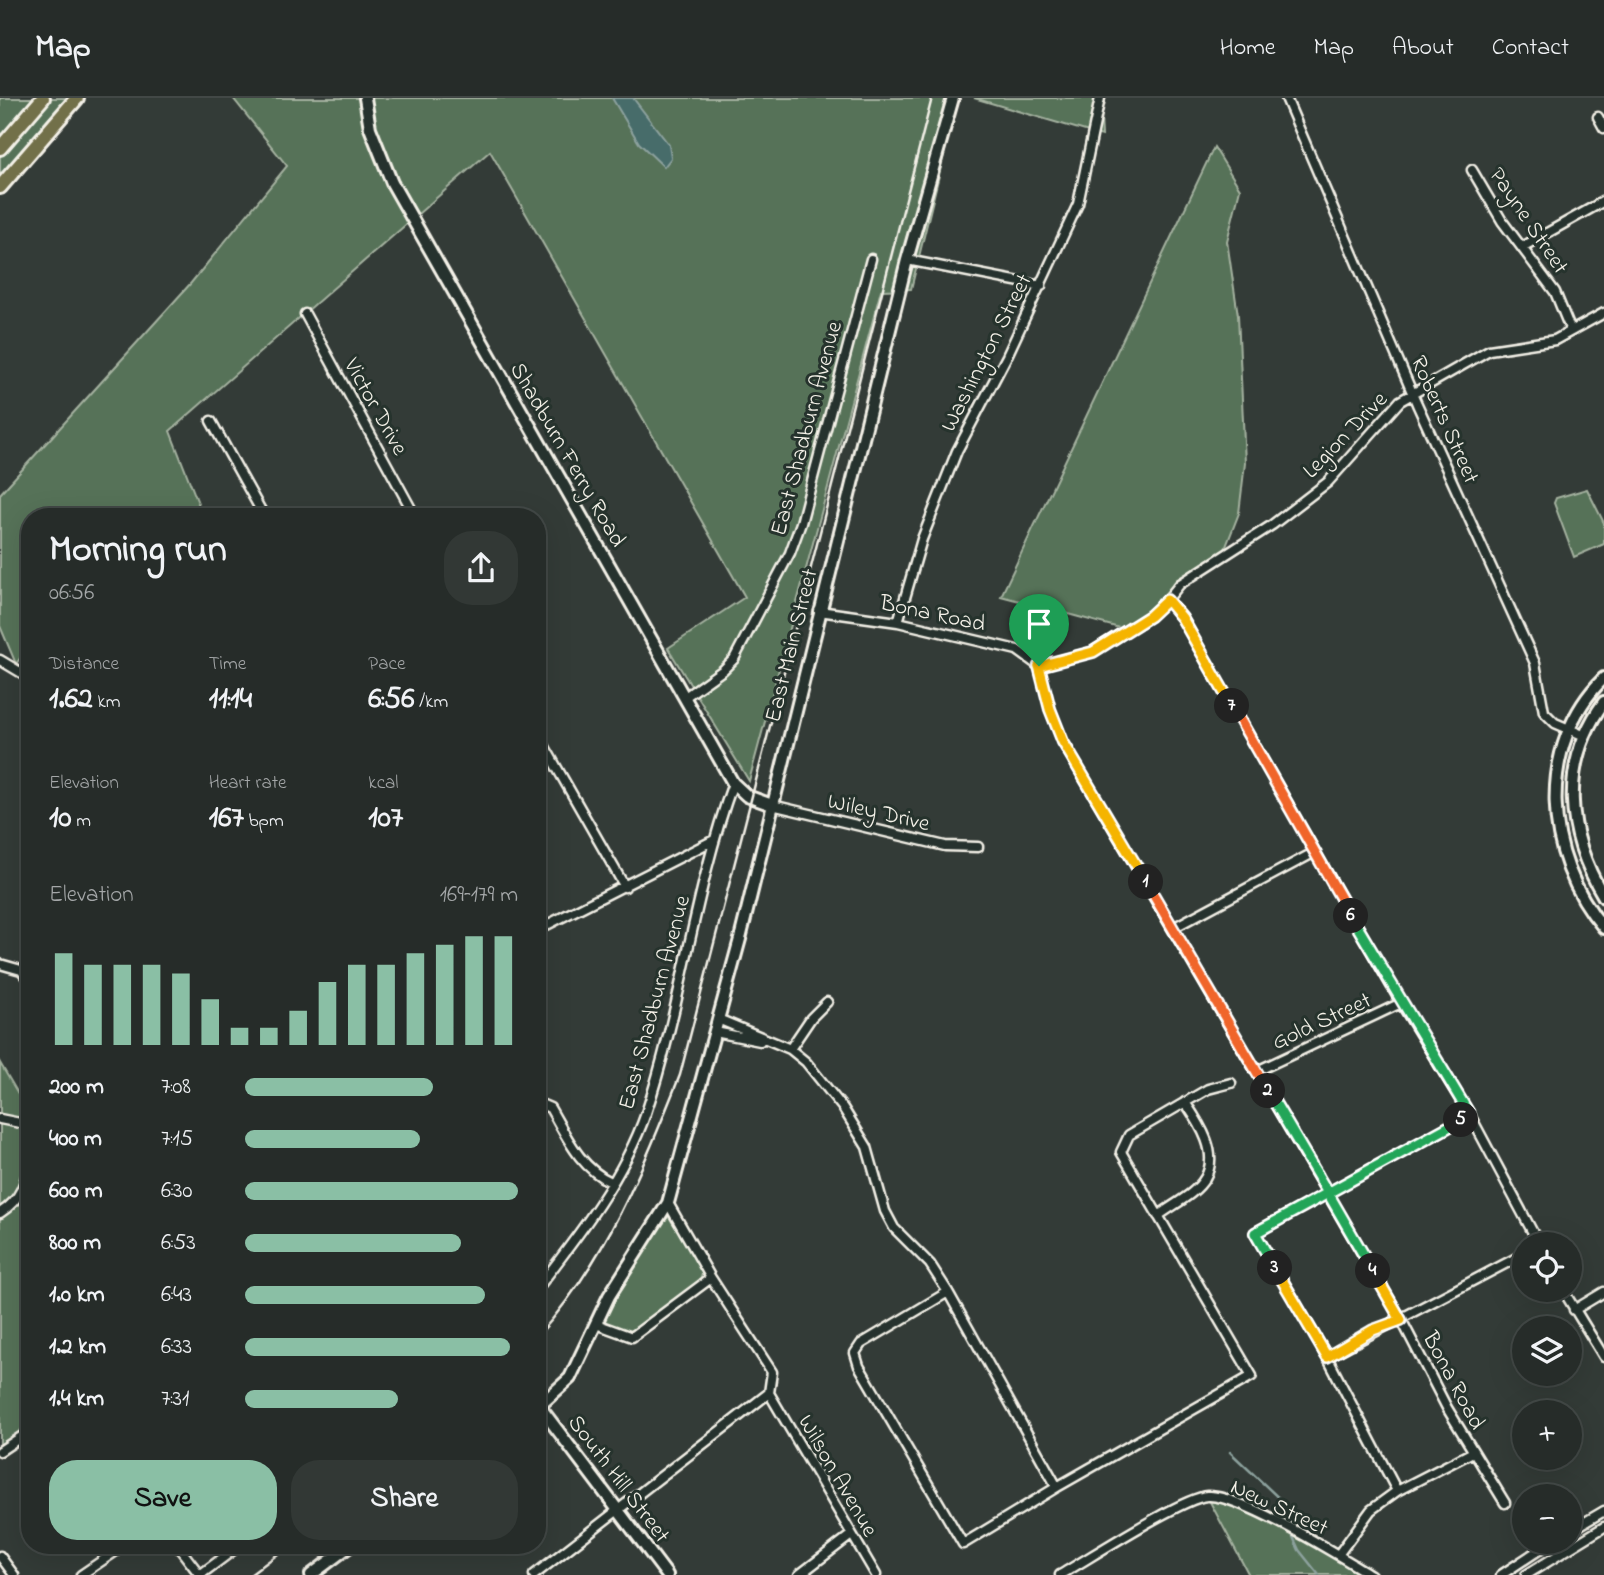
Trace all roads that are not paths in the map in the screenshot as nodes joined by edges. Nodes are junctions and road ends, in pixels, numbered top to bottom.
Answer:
1 (43, 98) edge
2 (77, 98) edge
3 (365, 98) edge
4 (953, 98) edge
5 (1100, 98) edge
6 (1286, 98) edge
7 (1598, 117) dead end
8 (1604, 128) edge
9 (0, 148) edge
10 (1472, 170) dead end
11 (0, 187) edge
12 (1604, 201) edge
13 (1524, 246) junction
14 (871, 259) dead end
15 (907, 260) junction
16 (1041, 286) junction
17 (1604, 313) edge
18 (305, 314) dead end
19 (1571, 331) junction
20 (1413, 394) junction
21 (211, 421) dead end
22 (260, 508) edge
23 (411, 508) edge
24 (1167, 600) junction
25 (820, 611) junction
26 (898, 622) junction
27 (0, 660) edge
28 (1039, 666) junction
29 (21, 673) edge
30 (1604, 678) edge
31 (685, 697) junction
32 (1604, 702) edge
33 (1569, 728) junction
34 (1585, 736) junction
35 (546, 749) edge
36 (733, 783) junction
37 (772, 805) junction
38 (715, 841) junction
39 (978, 846) dead end
40 (1315, 852) junction
41 (625, 887) junction
42 (1604, 897) edge
43 (546, 926) edge
44 (1173, 928) junction
45 (1604, 928) edge
46 (0, 964) edge
47 (21, 970) edge
48 (827, 1002) dead end
49 (1401, 1003) junction
50 (718, 1019) junction
51 (715, 1031) junction
52 (773, 1042) junction
53 (790, 1049) junction
54 (1257, 1071) junction
55 (1231, 1083) dead end
56 (1185, 1102) junction
57 (546, 1108) edge
58 (1470, 1115) junction
59 (0, 1119) edge
60 (21, 1123) edge
61 (611, 1182) junction
62 (21, 1191) edge
63 (1328, 1193) junction
64 (668, 1203) junction
65 (0, 1213) edge
66 (1158, 1216) junction
67 (1533, 1232) edge
68 (1512, 1260) edge
69 (546, 1277) edge
70 (711, 1278) junction
71 (947, 1292) junction
72 (1604, 1292) edge
73 (1570, 1302) edge
74 (1574, 1310) junction
75 (1401, 1320) junction
76 (596, 1324) junction
77 (1327, 1357) junction
78 (1604, 1357) edge
79 (769, 1393) junction
80 (546, 1400) edge
81 (546, 1416) edge
82 (21, 1437) edge
83 (0, 1451) edge
84 (1473, 1452) junction
85 (1057, 1487) junction
86 (1397, 1491) junction
87 (1505, 1503) dead end
88 (1604, 1511) edge
89 (620, 1512) junction
90 (1582, 1524) edge
91 (1604, 1527) edge
92 (850, 1536) junction
93 (112, 1554) edge
94 (184, 1554) edge
95 (228, 1554) edge
96 (339, 1554) edge
97 (1533, 1554) edge
98 (1338, 1555) junction
99 (0, 1556) edge
100 (14, 1575) edge
101 (81, 1575) edge
102 (200, 1575) edge
103 (311, 1575) edge
104 (534, 1575) edge
105 (667, 1575) edge
106 (799, 1575) edge
107 (876, 1575) edge
108 (1060, 1575) edge
109 (1371, 1575) edge
110 (1501, 1575) edge
111 (1526, 1575) edge

1 - 9 main road
2 - 11 main road
3 - 31 street, Shadburn Ferry Road
4 - 15 street, East Main Street
5 - 16 street, Washington Street
6 - 20 street, Roberts Street
7 - 8 street
10 - 13 street, Payne Street
12 - 13 street
13 - 19 street, Payne Street
14 - 31 street, East Shadburn Avenue
15 - 16 street
15 - 25 street, East Main Street
16 - 26 street, Washington Street
17 - 19 street, Legion Drive
18 - 23 street, Victor Drive
19 - 20 street, Legion Drive
20 - 24 street, Legion Drive
20 - 33 street, Roberts Street
21 - 22 street
24 - 28 street, Legion Drive
24 - 40 street
25 - 26 street, Bona Road
25 - 37 street, East Main Street
26 - 28 street, Bona Road
27 - 29 street
28 - 44 street, Bona Road
30 - 33 street
31 - 36 street, Shadburn Ferry Road
32 - 34 street
33 - 34 street, Roberts Street
33 - 45 street
34 - 42 street
35 - 41 street
36 - 37 street, Shadburn Ferry Road
36 - 38 street, East Shadburn Avenue
37 - 39 street, Wiley Drive
37 - 50 street, East Main Street
38 - 41 street
38 - 61 street, East Shadburn Avenue
40 - 44 street
40 - 49 street
41 - 43 street
44 - 54 street, Bona Road
46 - 47 street
48 - 53 street
49 - 54 street, Gold Street
49 - 58 street
50 - 51 street, East Main Street
50 - 52 street
51 - 52 street
51 - 64 street, East Main Street
52 - 53 street
53 - 71 street
54 - 63 street, Bona Road
55 - 56 street
56 - 66 street
56 - 66 street
57 - 61 street
58 - 63 street
58 - 67 street
59 - 60 street
61 - 69 street, East Shadburn Avenue
62 - 65 street
63 - 75 street, Bona Road
63 - 77 street
64 - 70 street
64 - 76 street, East Main Street
66 - 85 street
68 - 75 street
70 - 76 street
70 - 79 street
71 - 85 street
71 - 85 street
72 - 74 street
73 - 74 street
74 - 78 street
75 - 77 street
75 - 84 street, Bona Road
76 - 80 street, East Main Street
77 - 86 street
79 - 89 street
79 - 92 street, Wilson Avenue
81 - 89 street, South Hill Street
82 - 83 street
84 - 86 street
84 - 87 street, Bona Road
86 - 98 street
88 - 90 street
89 - 104 street
89 - 105 street, South Hill Street
91 - 111 street
92 - 106 street
92 - 107 street, Wilson Avenue
93 - 101 street
94 - 102 street
95 - 102 street
96 - 103 street
97 - 110 street
98 - 108 street, New Street
98 - 109 street, New Street
99 - 100 street

